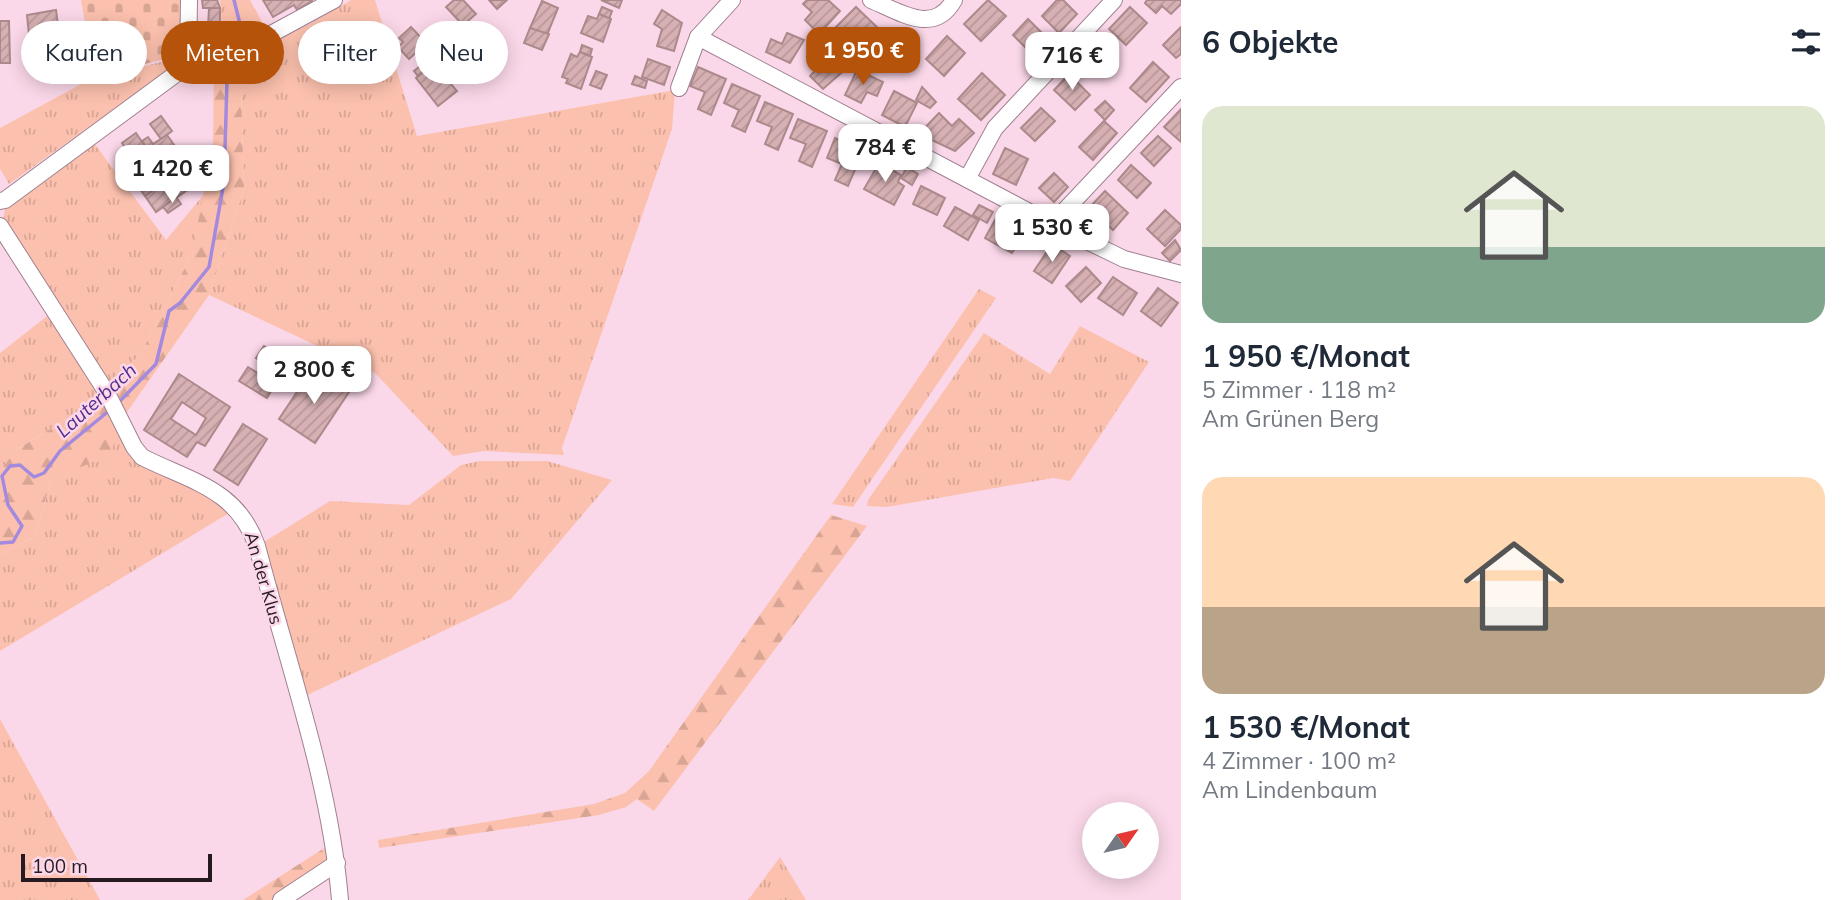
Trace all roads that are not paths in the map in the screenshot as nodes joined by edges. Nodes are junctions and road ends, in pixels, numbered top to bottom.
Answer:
1 (189, 0) edge
2 (334, 0) edge
3 (732, 0) edge
4 (871, 0) edge
5 (954, 0) edge
6 (1114, 0) edge
7 (189, 21) edge
8 (284, 27) edge
9 (698, 37) junction
10 (162, 84) edge
11 (1181, 87) edge
12 (678, 88) dead end
13 (967, 180) junction
14 (0, 201) edge
15 (1052, 223) junction
16 (0, 226) edge
17 (1181, 274) edge
18 (337, 863) junction
19 (281, 900) edge
20 (340, 900) edge

1 - 7 street
2 - 8 street
3 - 9 street
4 - 5 street
6 - 13 street
9 - 12 street
9 - 13 street
10 - 14 street
11 - 15 street
13 - 15 street
15 - 17 street
16 - 18 street, An der Klus
18 - 19 street
18 - 20 street, An der Klus

